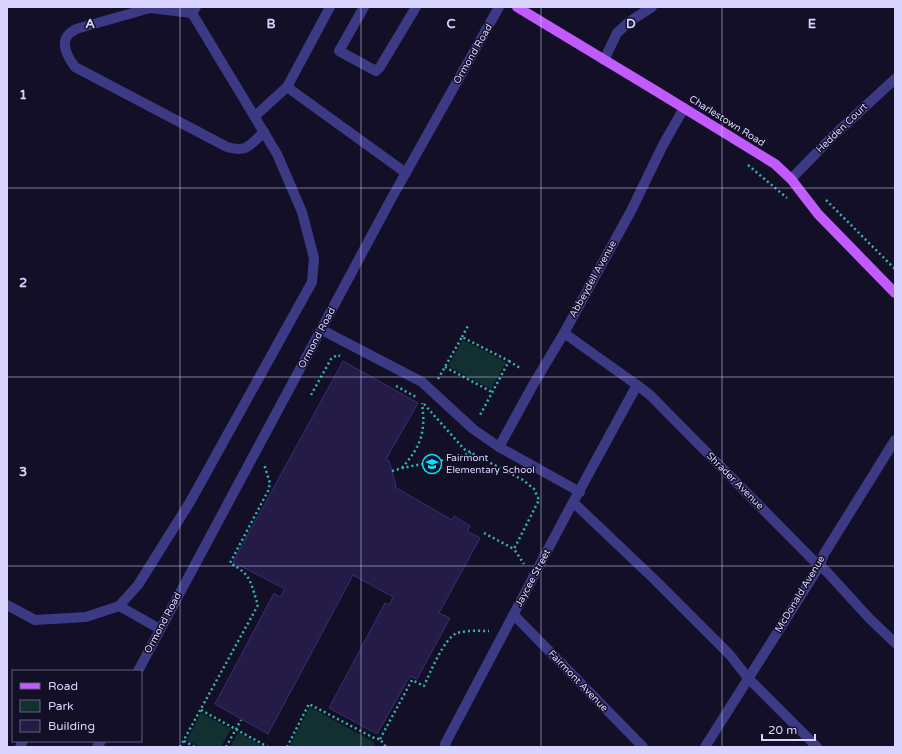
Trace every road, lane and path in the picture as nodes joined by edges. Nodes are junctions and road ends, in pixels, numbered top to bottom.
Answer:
1 (330, 7) edge
2 (364, 7) edge
3 (416, 7) edge
4 (499, 7) edge
5 (516, 7) edge
6 (652, 7) edge
7 (149, 8) edge
8 (194, 10) edge
9 (604, 60) junction
10 (895, 79) edge
11 (287, 87) junction
12 (684, 108) junction
13 (255, 116) junction
14 (264, 132) junction
15 (744, 163) dead end
16 (406, 173) junction
17 (791, 179) junction
18 (826, 199) dead end
19 (790, 201) dead end
20 (895, 269) edge
21 (895, 293) edge
22 (469, 324) dead end
23 (322, 330) junction
24 (564, 333) junction
25 (462, 337) junction
26 (342, 357) dead end
27 (508, 361) junction
28 (445, 367) junction
29 (520, 368) dead end
30 (391, 383) dead end
31 (637, 385) junction
32 (431, 390) junction
33 (492, 392) junction
34 (311, 395) dead end
35 (423, 403) junction
36 (472, 429) junction
37 (895, 440) edge
38 (499, 447) junction
39 (462, 448) junction
40 (471, 453) junction
41 (262, 458) dead end
42 (402, 468) junction
43 (392, 471) dead end
44 (580, 492) junction
45 (574, 503) junction
46 (484, 533) dead end
47 (514, 549) junction
48 (818, 566) junction
49 (527, 568) dead end
50 (7, 605) edge
51 (119, 606) junction
52 (514, 615) junction
53 (160, 629) junction
54 (492, 630) dead end
55 (895, 643) edge
56 (139, 670) edge
57 (748, 678) junction
58 (201, 710) junction
59 (241, 720) dead end
60 (236, 729) junction
61 (380, 739) junction
62 (184, 741) junction
63 (180, 747) edge
64 (195, 747) edge
65 (226, 747) edge
66 (268, 747) edge
67 (287, 747) edge
68 (386, 747) edge
69 (446, 747) edge
70 (643, 747) edge
71 (705, 747) edge
72 (817, 747) edge

1 - 11 street
2 - 3 street
4 - 16 street, Ormond Road
5 - 9 main road, Charlestown Road
6 - 9 street
7 - 8 street
7 - 14 street
8 - 13 street
9 - 12 main road, Charlestown Road
10 - 17 street, Hedden Court
11 - 13 street
11 - 16 street
12 - 17 main road, Charlestown Road
12 - 24 street, Abbeydell Avenue
13 - 14 street
14 - 51 street
15 - 19 path
16 - 23 street, Ormond Road
17 - 21 main road, Charlestown Road
18 - 20 path
22 - 25 path
23 - 32 street
23 - 53 street, Ormond Road
24 - 31 street, Shrader Avenue
24 - 38 street, Abbeydell Avenue
25 - 27 path
25 - 28 path
26 - 34 path
27 - 29 path
27 - 33 path
28 - 32 path
28 - 33 path
30 - 35 path
31 - 44 street, Jaycee Street
31 - 48 street, Shrader Avenue
32 - 35 path
32 - 36 street
33 - 36 path
35 - 39 path
35 - 42 path
36 - 38 street
36 - 39 path
37 - 48 street, McDonald Avenue
38 - 44 street
39 - 40 path
40 - 42 path
40 - 47 path
41 - 58 path
42 - 43 path
44 - 45 street, Jaycee Street
45 - 52 street, Jaycee Street
45 - 57 street
46 - 47 path
47 - 49 path
48 - 55 street, Shrader Avenue
48 - 57 street, McDonald Avenue
50 - 51 street
51 - 53 street
52 - 69 street, Jaycee Street
52 - 70 street, Fairmont Avenue
53 - 56 street, Ormond Road
54 - 61 path
57 - 71 street, McDonald Avenue
57 - 72 street
58 - 60 path
58 - 62 path
59 - 60 path
60 - 65 path
60 - 66 path
61 - 67 path
61 - 68 path
62 - 63 path
62 - 64 path

